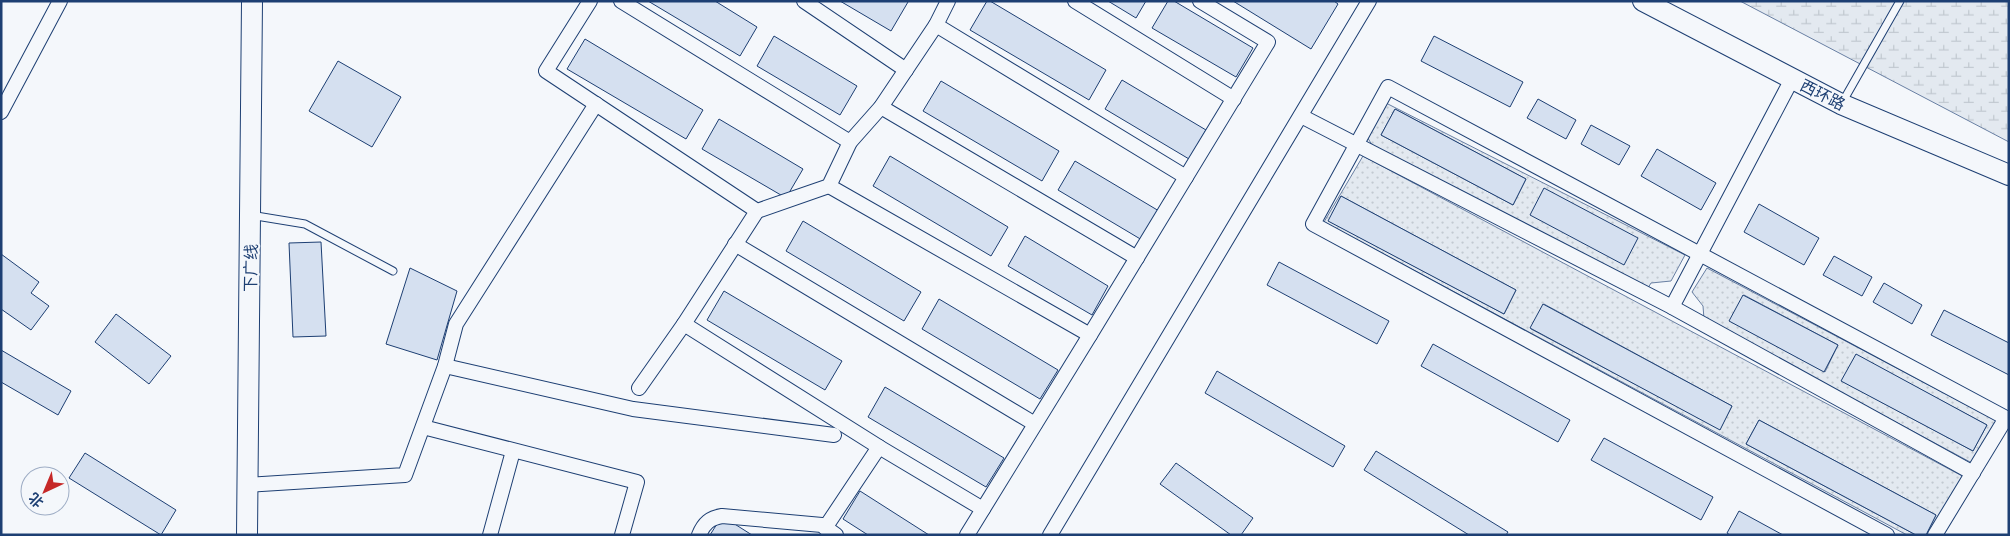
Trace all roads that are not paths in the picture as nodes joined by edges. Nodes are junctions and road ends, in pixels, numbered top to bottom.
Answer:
1 (60, 1) edge
2 (252, 1) edge
3 (590, 1) edge
4 (621, 1) edge
5 (804, 1) edge
6 (948, 1) edge
7 (1075, 1) edge
8 (1200, 1) edge
9 (1370, 1) edge
10 (1643, 1) edge
11 (1900, 1) edge
12 (936, 25) junction
13 (906, 70) junction
14 (1792, 78) junction
15 (1234, 99) junction
16 (596, 104) junction
17 (1842, 104) junction
18 (881, 106) junction
19 (1, 112) edge
20 (1301, 116) junction
21 (850, 142) junction
22 (1356, 144) junction
23 (2009, 175) edge
24 (1186, 177) junction
25 (829, 186) junction
26 (757, 211) junction
27 (250, 215) junction
28 (735, 244) junction
29 (1700, 254) junction
30 (1137, 258) junction
31 (393, 271) dead end
32 (1672, 307) junction
33 (684, 324) junction
34 (1090, 335) junction
35 (445, 366) junction
36 (639, 388) dead end
37 (1035, 424) junction
38 (423, 428) junction
39 (834, 435) dead end
40 (879, 447) junction
41 (513, 451) junction
42 (1973, 472) junction
43 (247, 485) junction
44 (983, 509) junction
45 (831, 531) edge
46 (247, 535) edge
47 (490, 535) edge
48 (622, 535) edge
49 (700, 535) edge
50 (967, 535) edge
51 (1050, 535) edge
52 (1887, 535) edge
53 (1936, 535) edge

1 - 19 street
2 - 27 main road, 下广线
3 - 16 street
4 - 21 street
5 - 13 street
6 - 12 street
7 - 15 street
8 - 15 street
9 - 20 street
10 - 14 main road, 西环路
11 - 17 lane
12 - 13 street
12 - 24 street
13 - 18 street
14 - 17 main road, 西环路
14 - 29 street
15 - 24 street
16 - 26 street
16 - 35 street
17 - 23 main road, 西环路
18 - 21 street
18 - 30 street
20 - 22 street
20 - 51 street
21 - 25 street
22 - 29 street
22 - 32 street
22 - 52 street
24 - 30 street
25 - 26 street
25 - 34 street
26 - 28 street
27 - 31 lane
27 - 43 main road, 下广线
28 - 33 street
28 - 37 street
29 - 32 street
29 - 42 street
30 - 34 street
32 - 42 street
33 - 36 street
33 - 40 street
34 - 37 street
35 - 38 street
35 - 39 street
37 - 44 street
38 - 41 street
38 - 43 street
40 - 44 street
40 - 45 street
41 - 47 street
41 - 48 street
42 - 53 street
43 - 46 main road, 下广线
44 - 50 street
45 - 49 street

